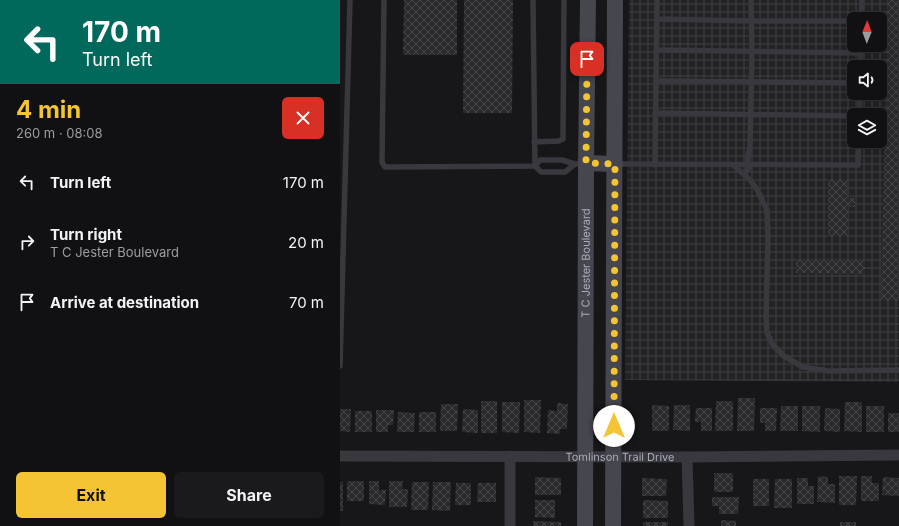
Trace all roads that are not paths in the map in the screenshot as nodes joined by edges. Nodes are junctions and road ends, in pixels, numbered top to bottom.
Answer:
1 (350, 0) edge
2 (384, 0) edge
3 (533, 0) edge
4 (564, 0) edge
5 (588, 0) edge
6 (615, 0) edge
7 (657, 0) edge
8 (751, 0) edge
9 (862, 0) edge
10 (861, 12) edge
11 (657, 19) junction
12 (847, 20) edge
13 (751, 21) junction
14 (656, 50) junction
15 (752, 52) junction
16 (861, 53) joint
17 (860, 60) edge
18 (656, 81) junction
19 (751, 83) junction
20 (847, 83) edge
21 (655, 113) junction
22 (750, 115) junction
23 (847, 116) edge
24 (534, 142) junction
25 (859, 148) edge
26 (580, 164) junction
27 (615, 164) junction
28 (654, 165) junction
29 (733, 165) junction
30 (750, 165) junction
31 (534, 166) junction
32 (744, 174) junction
33 (341, 274) edge
34 (341, 319) edge
35 (340, 366) edge
36 (899, 370) edge
37 (899, 455) edge
38 (340, 456) edge
39 (510, 456) junction
40 (585, 457) junction
41 (613, 457) junction
42 (687, 457) junction
43 (510, 526) edge
44 (586, 526) edge
45 (613, 526) edge
46 (689, 526) edge

1 - 33 lane
2 - 31 lane
3 - 24 lane
4 - 24 lane
5 - 26 main road, T C Jester Boulevard
6 - 27 main road
7 - 11 lane
8 - 13 lane
9 - 10 lane
11 - 13 lane
11 - 14 lane
12 - 13 lane
13 - 15 lane
14 - 15 lane
14 - 18 lane
15 - 16 lane
15 - 19 lane
16 - 17 lane
18 - 19 lane
18 - 21 lane
19 - 20 lane
19 - 22 lane
21 - 22 lane
21 - 28 lane
22 - 23 lane
22 - 30 lane
24 - 31 lane
25 - 30 lane
26 - 27 main road
26 - 31 lane
26 - 31 lane
26 - 40 main road, T C Jester Boulevard
27 - 28 lane
27 - 41 main road
28 - 29 lane
29 - 30 lane
29 - 32 lane
30 - 32 lane
32 - 36 lane
33 - 34 lane
34 - 35 lane
37 - 42 street, Tomlinson Trail Drive
38 - 39 street, Tomlinson Trail Drive
39 - 40 street, Tomlinson Trail Drive
39 - 43 street
40 - 41 street, Tomlinson Trail Drive
40 - 44 main road, T C Jester Boulevard
41 - 42 street, Tomlinson Trail Drive
41 - 45 main road
42 - 46 street

